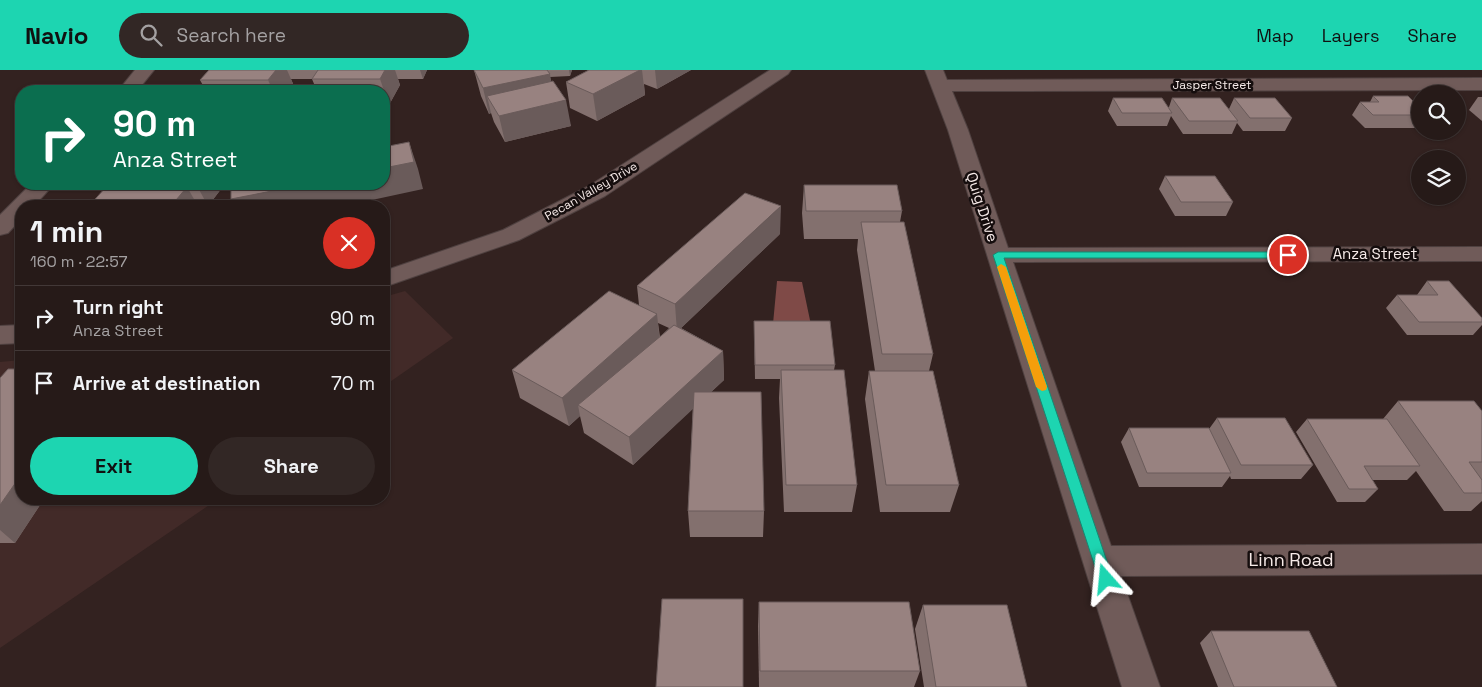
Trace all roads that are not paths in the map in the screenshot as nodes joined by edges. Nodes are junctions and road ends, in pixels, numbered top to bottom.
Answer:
1 (145, 70) edge
2 (782, 70) edge
3 (938, 78) edge
4 (1482, 84) edge
5 (133, 85) edge
6 (37, 190) edge
7 (27, 200) edge
8 (15, 213) edge
9 (0, 228) edge
10 (1482, 254) edge
11 (998, 255) junction
12 (390, 277) edge
13 (15, 334) edge
14 (0, 335) edge
15 (1482, 560) edge
16 (1100, 562) junction
17 (1141, 687) edge

1 - 5 street
2 - 12 street, Pecan Valley Drive
3 - 4 street, Jasper Street
3 - 11 street, Quig Drive
6 - 7 street
8 - 9 street
10 - 11 street, Anza Street
11 - 16 street, Quig Drive
13 - 14 street
15 - 16 street, Linn Road
16 - 17 street, Quig Drive

